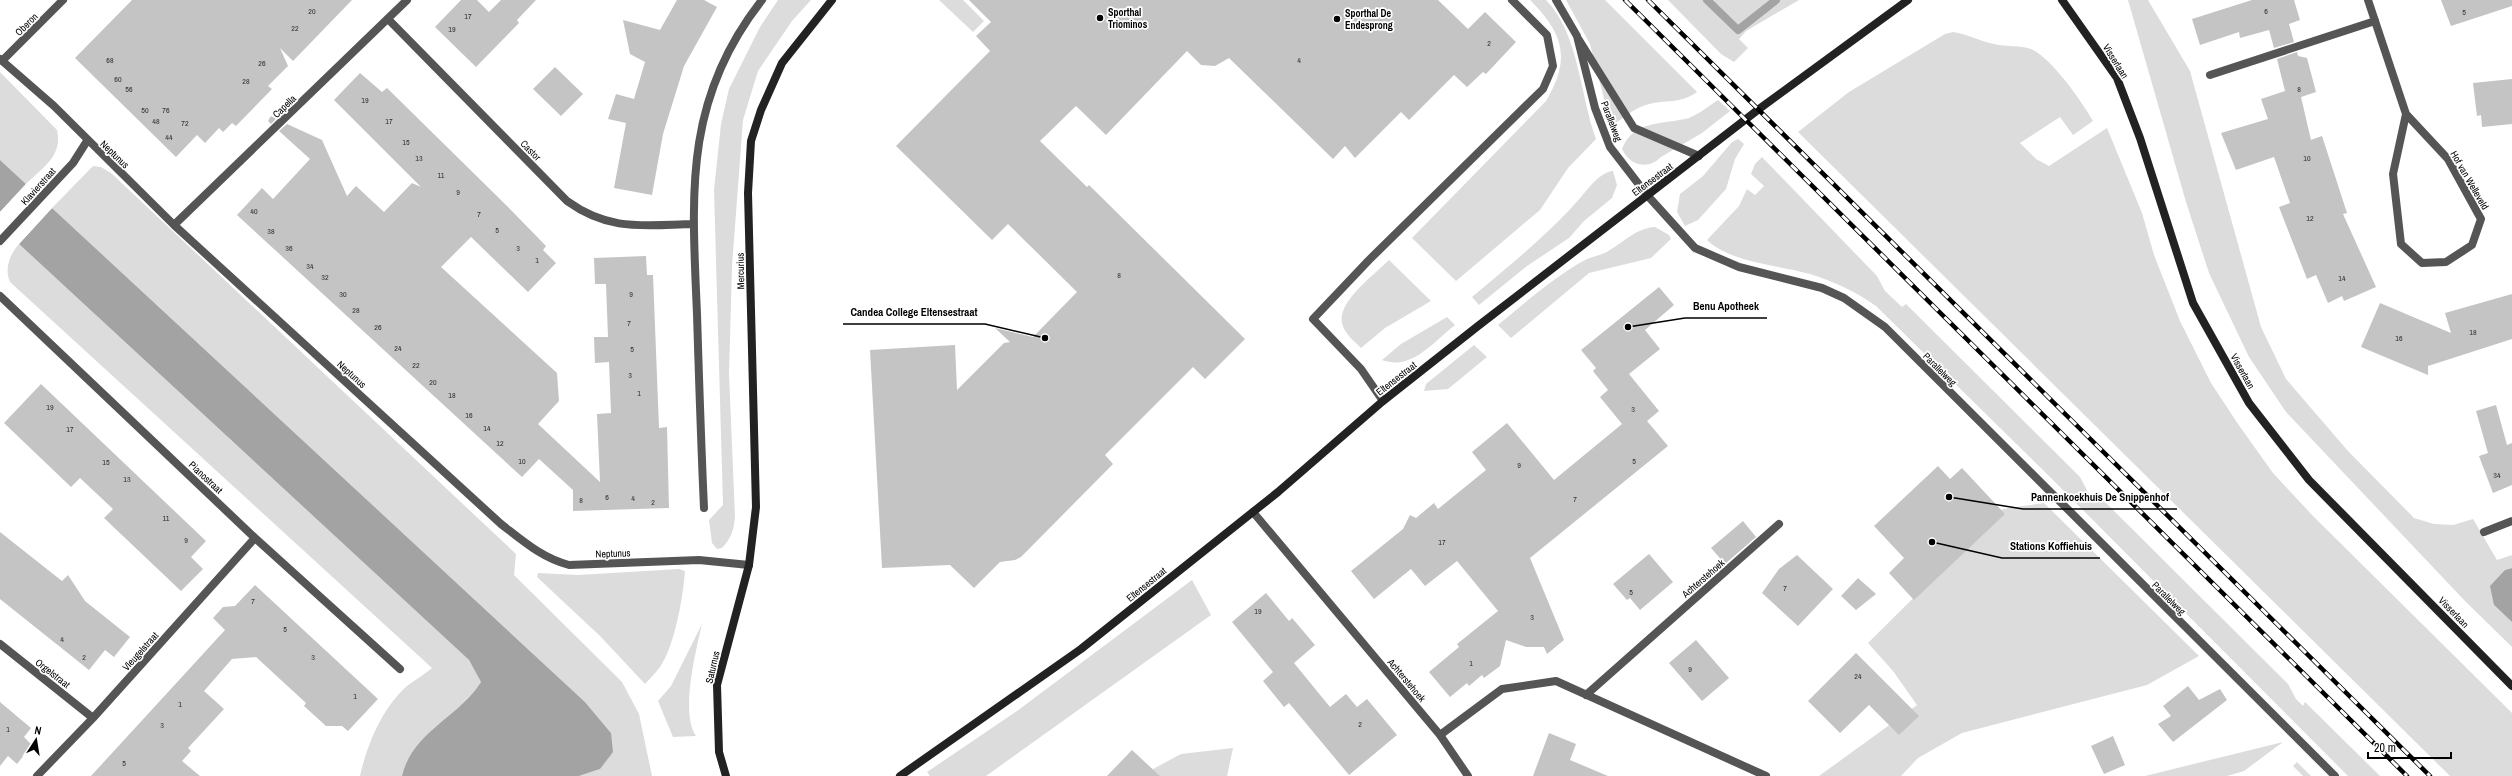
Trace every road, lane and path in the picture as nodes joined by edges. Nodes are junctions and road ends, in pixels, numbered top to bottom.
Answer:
1 (63, 0) edge
2 (406, 0) edge
3 (762, 0) edge
4 (832, 0) edge
5 (1512, 0) edge
6 (1556, 0) edge
7 (1908, 0) edge
8 (2062, 0) edge
9 (2368, 0) edge
10 (388, 19) junction
11 (2375, 21) junction
12 (1577, 36) junction
13 (1, 60) edge
14 (2210, 75) dead end
15 (2406, 114) junction
16 (87, 141) junction
17 (1699, 156) junction
18 (1647, 195) junction
19 (694, 224) junction
20 (174, 225) junction
21 (3, 238) edge
22 (0, 296) edge
23 (1383, 401) junction
24 (704, 508) dead end
25 (1253, 512) junction
26 (2512, 522) edge
27 (1779, 524) dead end
28 (2484, 532) dead end
29 (255, 538) junction
30 (749, 565) junction
31 (0, 644) edge
32 (400, 670) dead end
33 (2512, 686) edge
34 (1586, 695) junction
35 (93, 718) junction
36 (1440, 735) junction
37 (37, 776) edge
38 (726, 776) edge
39 (900, 776) edge
40 (1468, 776) edge
41 (1766, 776) edge
42 (2335, 776) edge

1 - 13 street, Oberon
2 - 10 street, Capella
3 - 19 street
4 - 30 street, Mercurius
5 - 23 street
6 - 12 street, Parallelweg
7 - 17 street, Eltensestraat
8 - 33 street, Visserlaan
9 - 11 street, Hof van Welleveld
10 - 19 street, Castor
10 - 20 street, Capella
11 - 14 street
11 - 15 street, Hof van Welleveld
12 - 17 street
12 - 18 street, Parallelweg
13 - 16 street, Neptunus
15 - 15 street, Hof van Welleveld
16 - 20 street, Neptunus
16 - 21 street, Klavierstraat
17 - 18 street, Eltensestraat
18 - 23 street, Eltensestraat
18 - 42 street, Parallelweg
19 - 24 street
20 - 30 street, Neptunus
22 - 29 street, Pianostraat
23 - 25 street, Eltensestraat
25 - 36 street, Achterstehoek
25 - 39 street, Eltensestraat
26 - 28 street
27 - 34 street, Achterstehoek
29 - 32 street, Pianostraat
29 - 35 street, Vleugelstraat
30 - 38 street, Saturnus
31 - 35 street, Orgelstraat
34 - 36 street
34 - 41 street
35 - 37 street, Vleugelstraat
36 - 40 street, Achterstehoek

